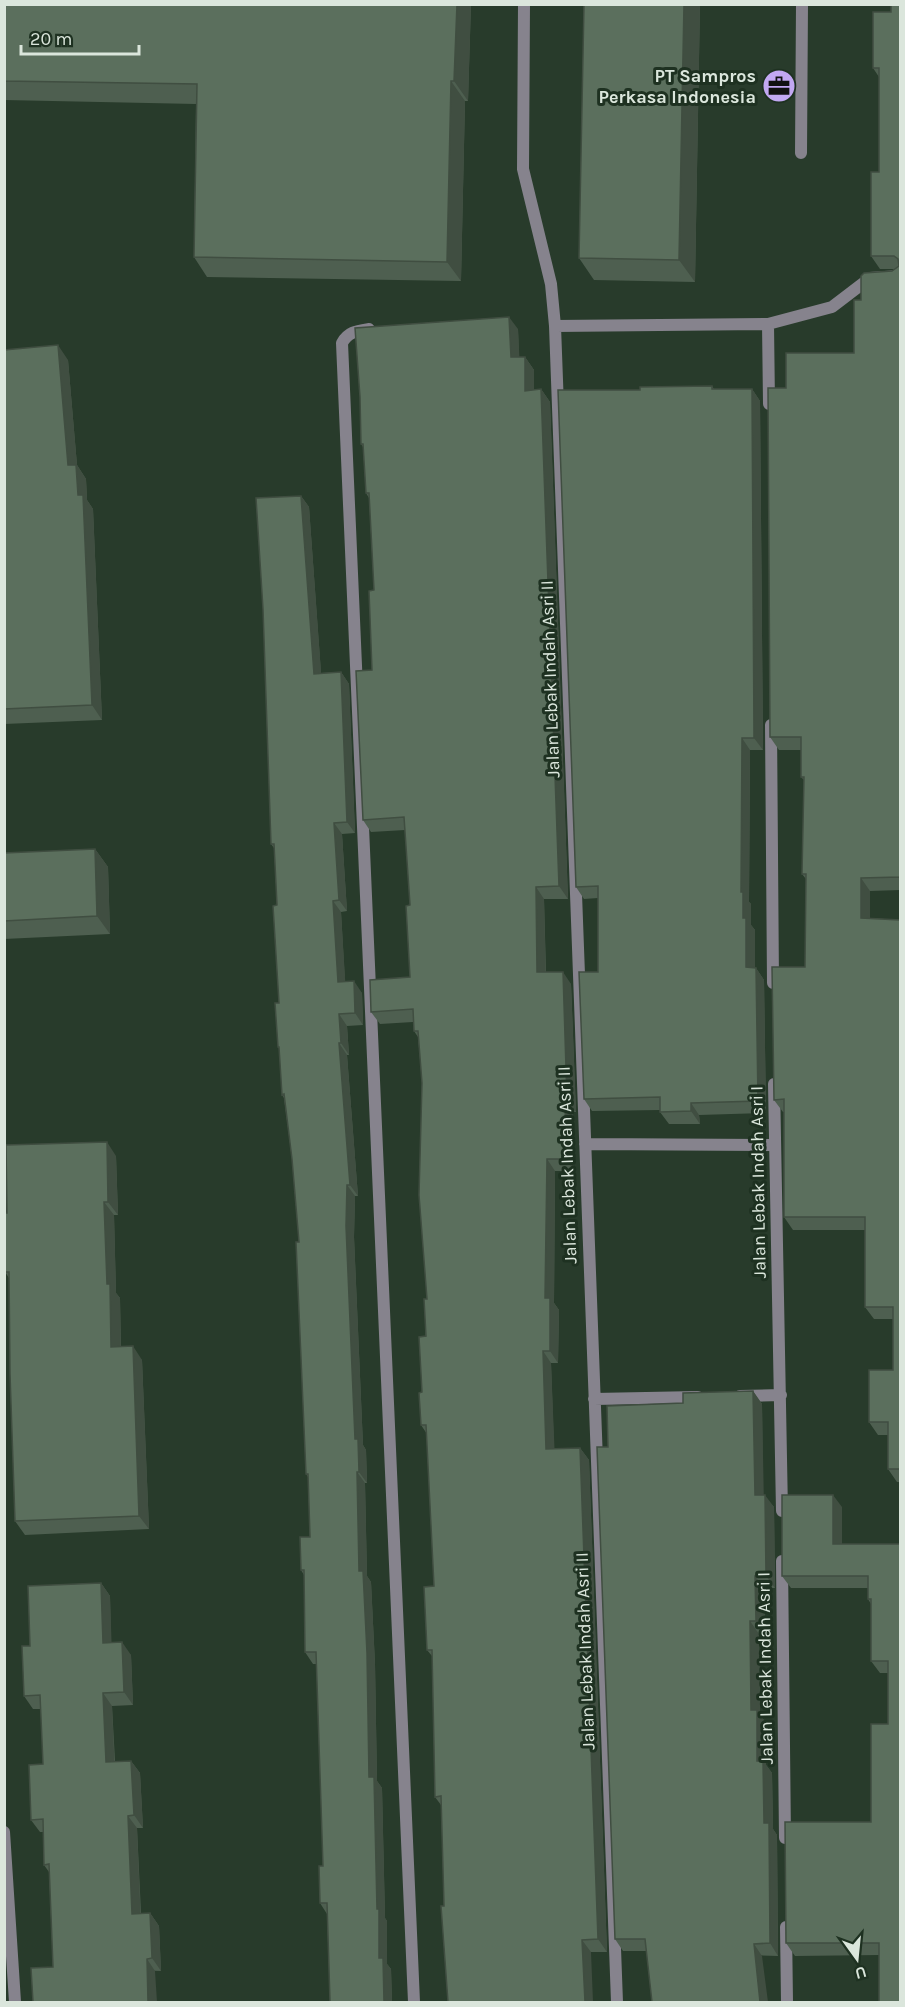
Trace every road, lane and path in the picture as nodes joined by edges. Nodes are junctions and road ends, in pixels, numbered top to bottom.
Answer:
1 (524, 4) edge
2 (802, 4) edge
3 (801, 153) dead end
4 (900, 276) edge
5 (768, 324) junction
6 (555, 326) junction
7 (386, 327) edge
8 (769, 419) edge
9 (771, 715) edge
10 (773, 999) edge
11 (774, 1068) edge
12 (585, 1144) junction
13 (775, 1145) junction
14 (781, 1395) junction
15 (594, 1399) junction
16 (782, 1526) edge
17 (782, 1550) edge
18 (4, 1832) edge
19 (785, 1848) edge
20 (786, 1919) edge
21 (15, 2002) edge
22 (414, 2002) edge
23 (617, 2002) edge
24 (787, 2002) edge

1 - 6 street, Jalan Lebak Indah Asri II
2 - 3 street
4 - 5 street
5 - 6 street
5 - 8 street
6 - 12 street, Jalan Lebak Indah Asri II
7 - 22 street
9 - 10 street
11 - 13 street, Jalan Lebak Indah Asri I
12 - 13 street
12 - 15 street, Jalan Lebak Indah Asri II
13 - 14 street, Jalan Lebak Indah Asri I
14 - 15 street
14 - 16 street, Jalan Lebak Indah Asri I
15 - 23 street, Jalan Lebak Indah Asri II
17 - 19 street, Jalan Lebak Indah Asri I
18 - 21 street
20 - 24 street

